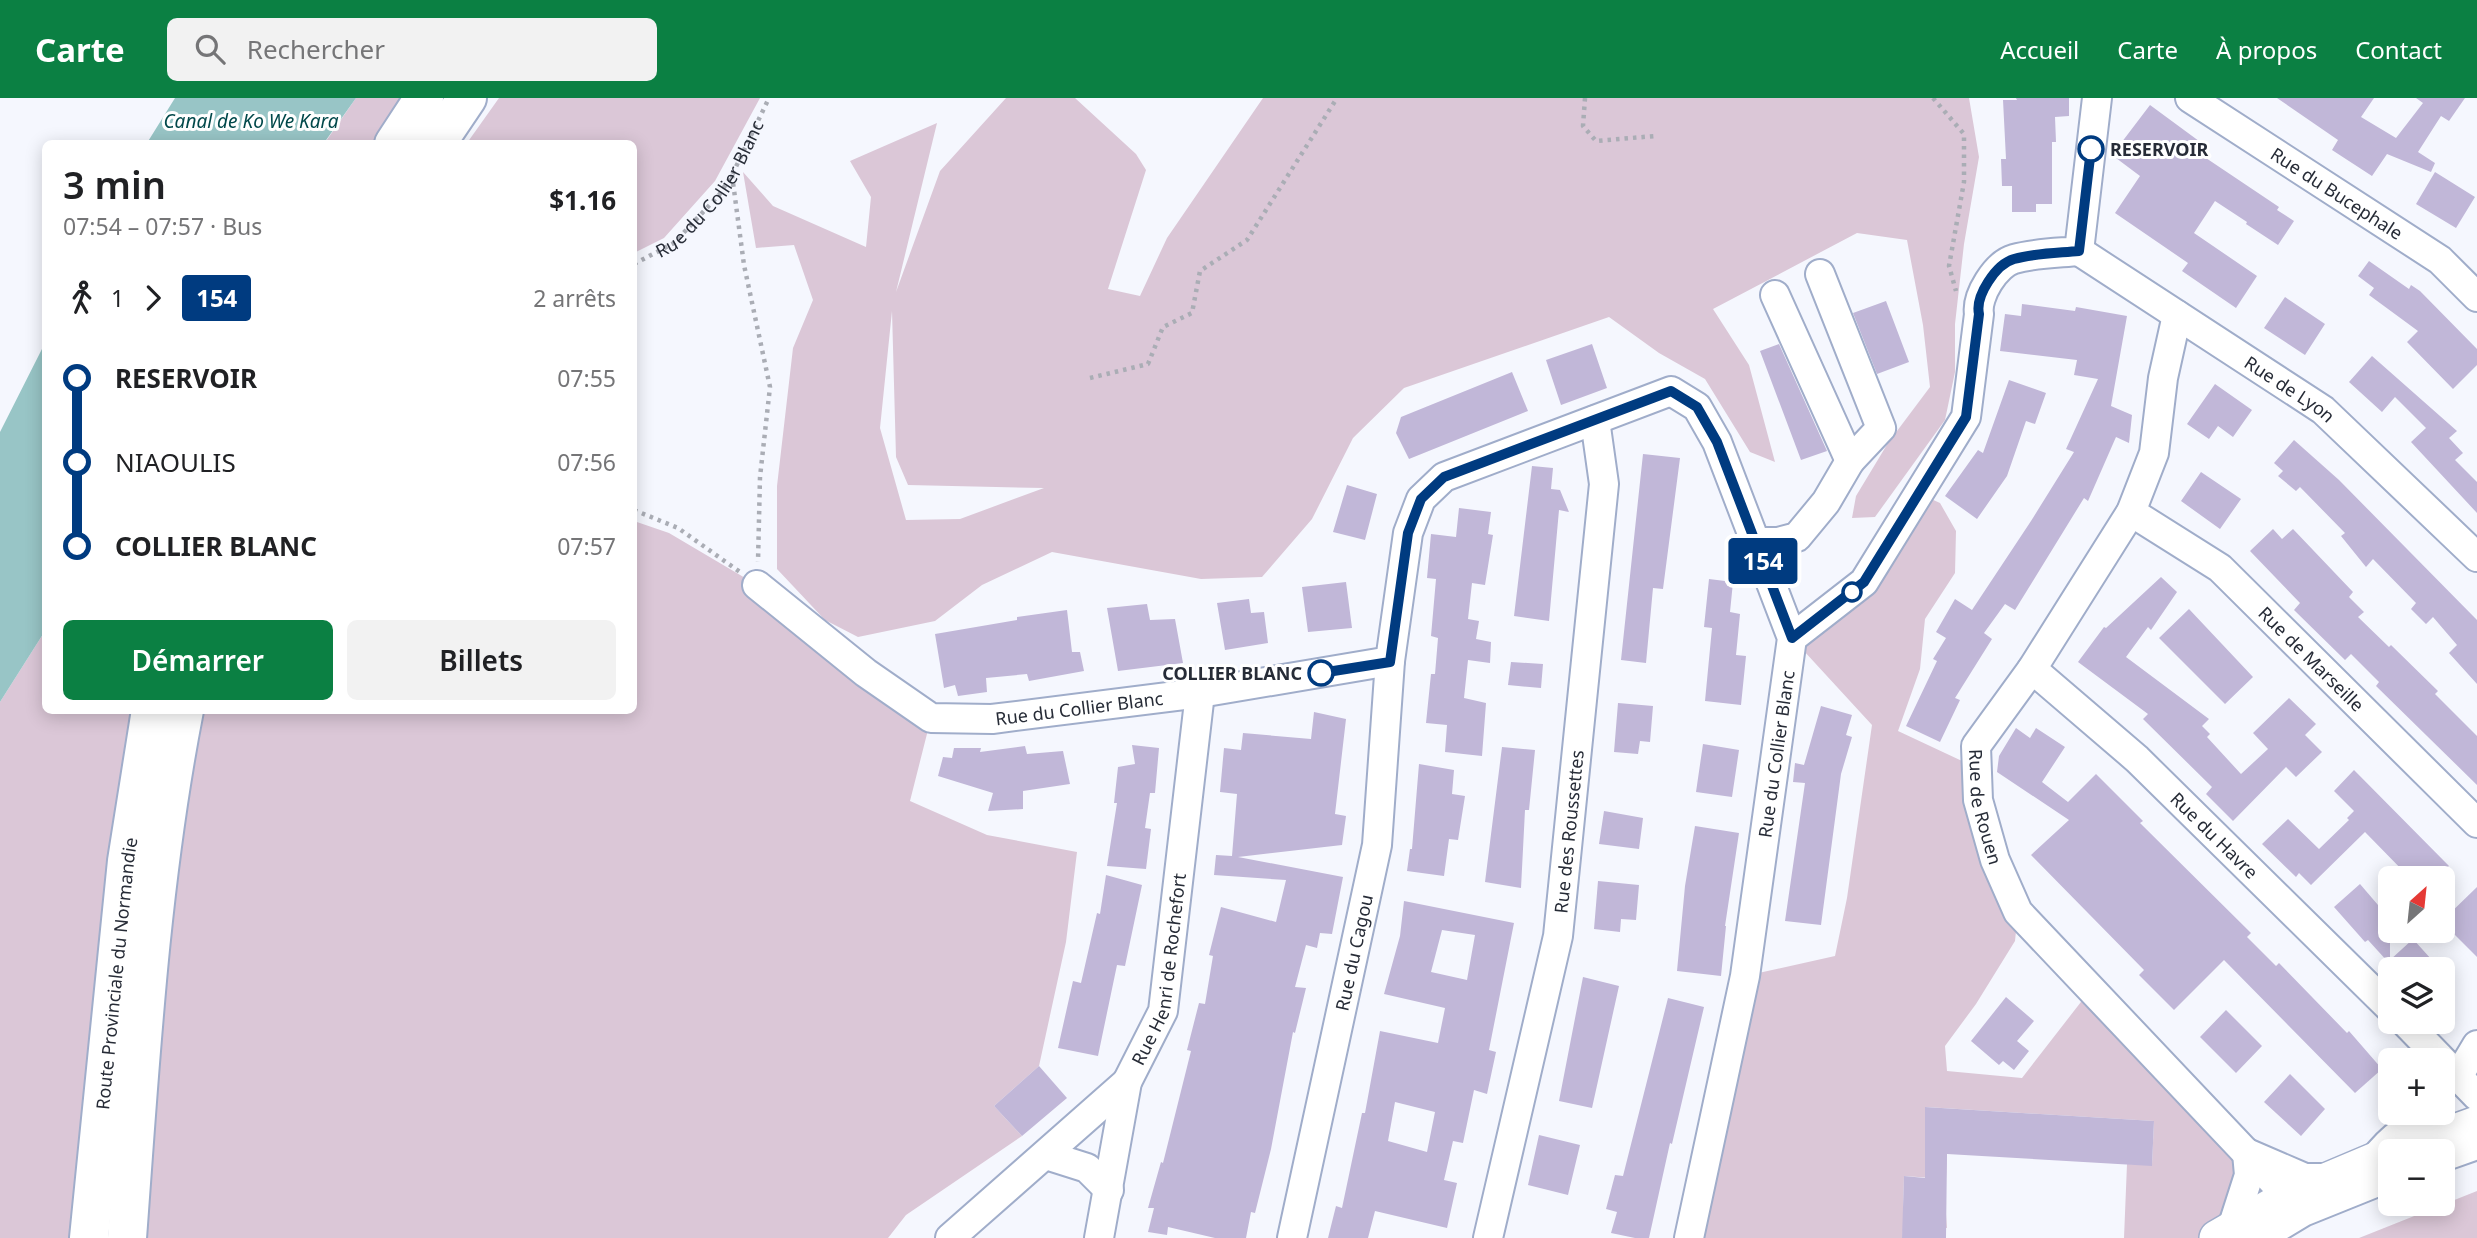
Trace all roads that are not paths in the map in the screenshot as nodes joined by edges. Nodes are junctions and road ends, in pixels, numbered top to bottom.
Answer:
1 (424, 98) edge
2 (467, 98) edge
3 (2097, 98) edge
4 (2190, 98) edge
5 (397, 140) edge
6 (439, 140) edge
7 (2079, 251) junction
8 (1820, 274) dead end
9 (1775, 295) dead end
10 (2477, 297) edge
11 (2177, 315) junction
12 (1595, 420) junction
13 (1850, 461) junction
14 (2131, 512) junction
15 (1755, 542) junction
16 (2477, 557) edge
17 (757, 585) road end
18 (1792, 638) junction
19 (1390, 662) junction
20 (2032, 669) junction
21 (1200, 693) junction
22 (150, 714) edge
23 (183, 714) edge
24 (2477, 823) edge
25 (2378, 996) edge
26 (2417, 1034) edge
27 (2477, 1045) edge
28 (1127, 1082) junction
29 (2471, 1089) edge
30 (2455, 1101) edge
31 (2477, 1124) edge
32 (2410, 1125) edge
33 (2394, 1139) edge
34 (2441, 1139) edge
35 (2477, 1145) edge
36 (2247, 1153) junction
37 (2455, 1153) edge
38 (1046, 1155) junction
39 (96, 1156) junction
40 (2378, 1164) edge
41 (2378, 1167) edge
42 (2333, 1178) junction
43 (1108, 1190) junction
44 (2288, 1197) junction
45 (2236, 1235) edge
46 (64, 1238) edge
47 (89, 1238) edge
48 (127, 1238) edge
49 (950, 1238) edge
50 (1099, 1238) edge
51 (1292, 1238) edge
52 (1488, 1238) edge
53 (1689, 1238) edge

1 - 5 highway
2 - 6 highway
3 - 7 street
4 - 10 street, Rue du Bucephale
7 - 11 street, Rue de Lyon
7 - 18 street
8 - 13 street
9 - 13 street
11 - 14 street, Rue de Rouen
11 - 16 street, Rue de Lyon
12 - 15 street, Rue du Collier Blanc
12 - 19 street, Rue du Collier Blanc
12 - 52 street, Rue des Roussettes
13 - 15 street
14 - 20 street, Rue de Rouen
14 - 24 street, Rue de Marseille
15 - 18 street, Rue du Collier Blanc
17 - 21 street, Rue du Collier Blanc
18 - 53 street, Rue du Collier Blanc
19 - 21 street, Rue du Collier Blanc
19 - 51 street, Rue du Cagou
20 - 25 street, Rue du Havre
20 - 36 street, Rue de Rouen
21 - 28 street, Rue Henri de Rochefort
22 - 39 highway, Route Provinciale du Normandie
23 - 48 highway, Route Provinciale du Normandie
26 - 29 street
27 - 29 street
28 - 38 street
28 - 43 street, Rue Henri de Rochefort
29 - 30 street
31 - 34 main road
32 - 33 street
35 - 37 street
36 - 42 street
36 - 44 street, Rue de Rouen
36 - 45 street
38 - 43 street
38 - 49 street
39 - 46 highway
39 - 47 highway, Route Provinciale du Normandie
40 - 42 main road
41 - 45 street
42 - 44 main road
43 - 50 street, Rue Henri de Rochefort
44 - 45 main road

